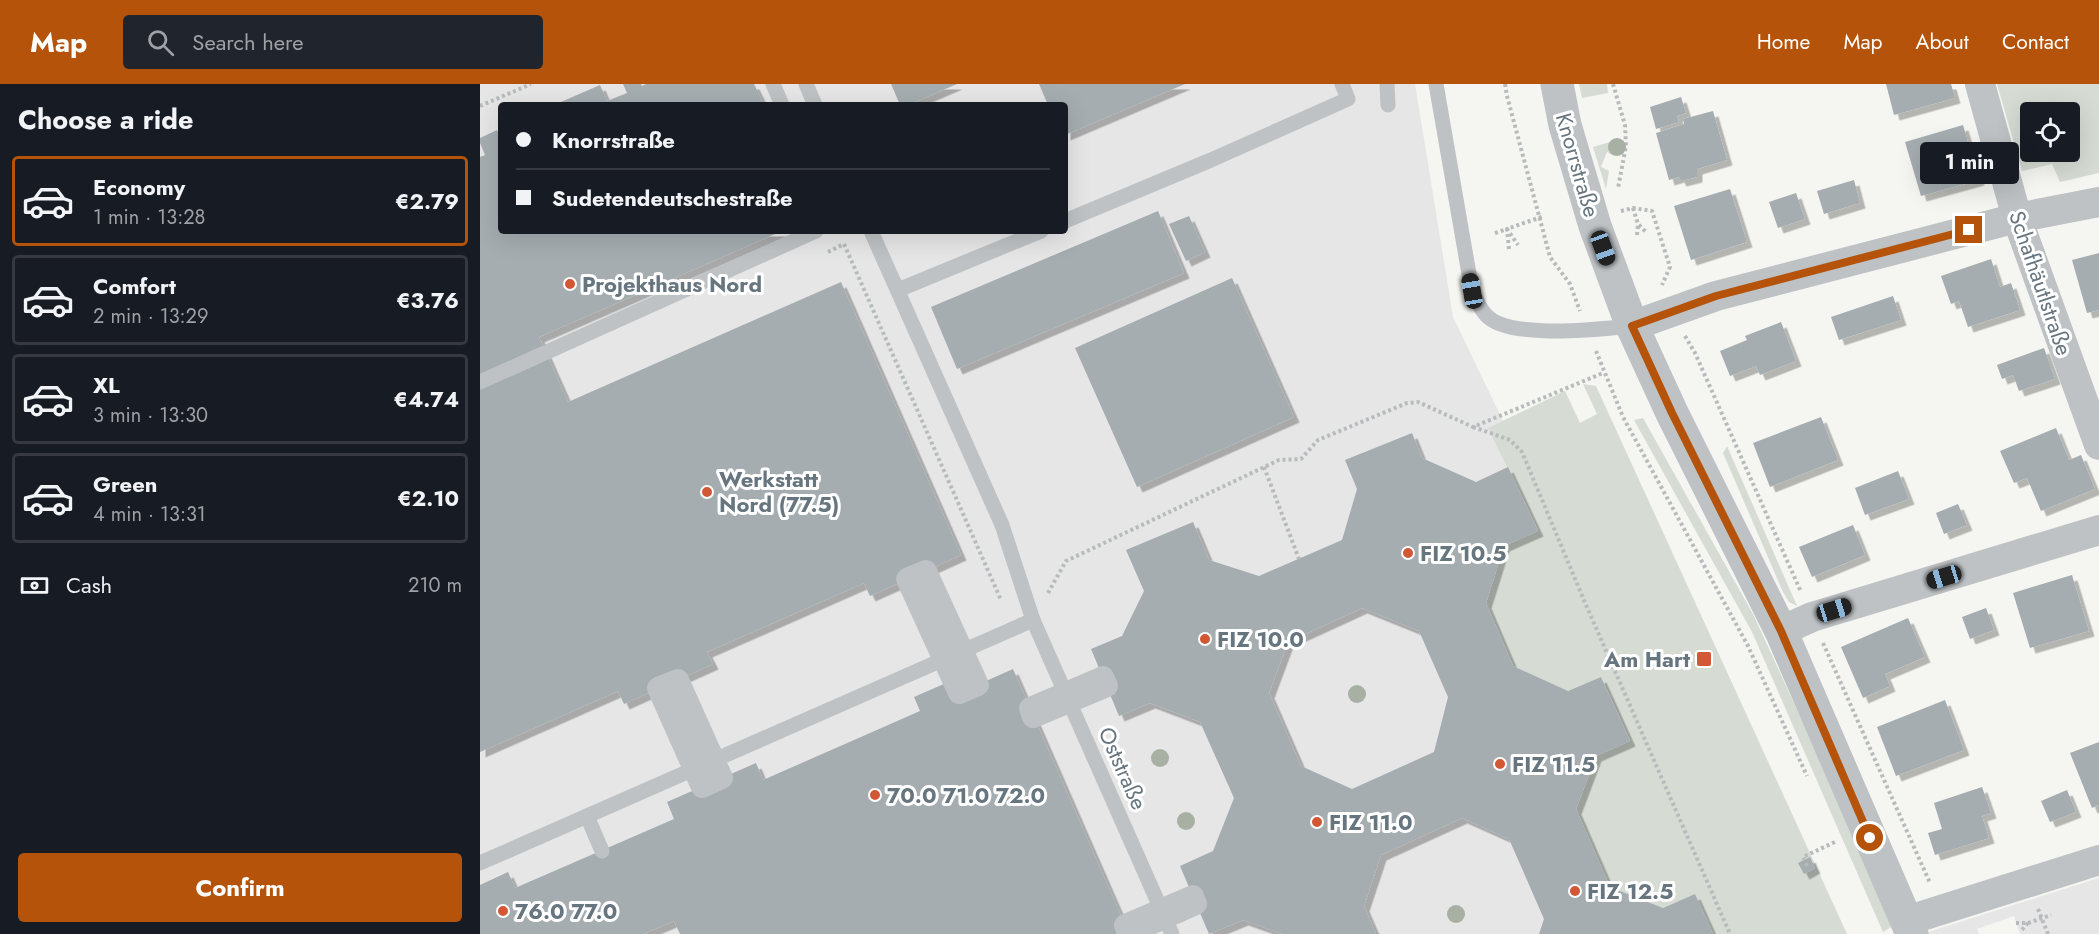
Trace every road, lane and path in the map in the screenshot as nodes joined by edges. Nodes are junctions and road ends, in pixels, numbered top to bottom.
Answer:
1 (531, 84) edge
2 (773, 84) edge
3 (806, 84) edge
4 (1342, 84) edge
5 (1387, 84) edge
6 (1436, 84) edge
7 (1505, 84) edge
8 (1557, 84) edge
9 (1613, 84) edge
10 (1980, 84) edge
11 (781, 102) edge
12 (814, 102) edge
13 (1388, 105) dead end
14 (480, 106) edge
15 (1619, 194) dead end
16 (1620, 202) dead end
17 (2099, 202) edge
18 (1632, 207) junction
19 (1541, 216) junction
20 (2018, 218) junction
21 (1068, 220) edge
22 (1638, 224) junction
23 (1507, 229) junction
24 (1646, 232) dead end
25 (1495, 233) dead end
26 (809, 234) edge
27 (872, 234) edge
28 (1034, 234) edge
29 (1637, 235) dead end
30 (1518, 245) dead end
31 (1509, 249) dead end
32 (823, 254) dead end
33 (898, 290) junction
34 (1658, 293) dead end
35 (1632, 326) junction
36 (1588, 330) junction
37 (1603, 372) junction
38 (480, 382) edge
39 (1473, 427) junction
40 (2099, 445) edge
41 (1264, 467) junction
42 (2099, 530) edge
43 (1299, 559) dead end
44 (926, 571) joint
45 (1032, 620) junction
46 (1014, 628) junction
47 (1781, 631) junction
48 (1807, 776) dead end
49 (587, 816) junction
50 (1832, 831) dead end
51 (1837, 841) junction
52 (602, 851) dead end
53 (1841, 852) dead end
54 (2099, 860) edge
55 (480, 863) edge
56 (1807, 866) dead end
57 (2036, 902) dead end
58 (2051, 915) dead end
59 (2042, 918) junction
60 (2016, 923) dead end
61 (2028, 923) junction
62 (1909, 927) edge
63 (2020, 932) dead end
64 (1172, 934) edge
65 (1730, 934) edge
66 (2048, 934) edge

1 - 14 path
2 - 11 lane
3 - 12 lane
4 - 21 lane
5 - 13 lane
6 - 36 lane
7 - 19 path
8 - 35 street, Knorrstraße
9 - 15 path
10 - 20 street, Schafhäutlstraße
16 - 18 path
17 - 20 street
18 - 22 path
18 - 34 path
19 - 23 path
19 - 36 path
20 - 35 street
20 - 40 street, Schafhäutlstraße
22 - 24 path
22 - 29 path
23 - 25 path
23 - 30 path
23 - 31 path
26 - 38 lane
27 - 33 lane, Oststraße
28 - 33 lane
32 - 46 path
33 - 45 lane, Oststraße
35 - 36 lane
35 - 47 street, Knorrstraße
36 - 37 path
37 - 39 path
37 - 48 path
39 - 41 path
39 - 65 path
41 - 43 path
41 - 45 path
42 - 47 street
44 - 44 street, bridge
45 - 46 lane
45 - 64 lane, Oststraße
46 - 49 lane
47 - 62 street, Knorrstraße
49 - 52 lane
49 - 55 lane
50 - 51 path
51 - 53 path
51 - 56 path
54 - 62 street
57 - 59 path
58 - 59 path
59 - 61 path
59 - 66 path
60 - 61 path
61 - 63 path

